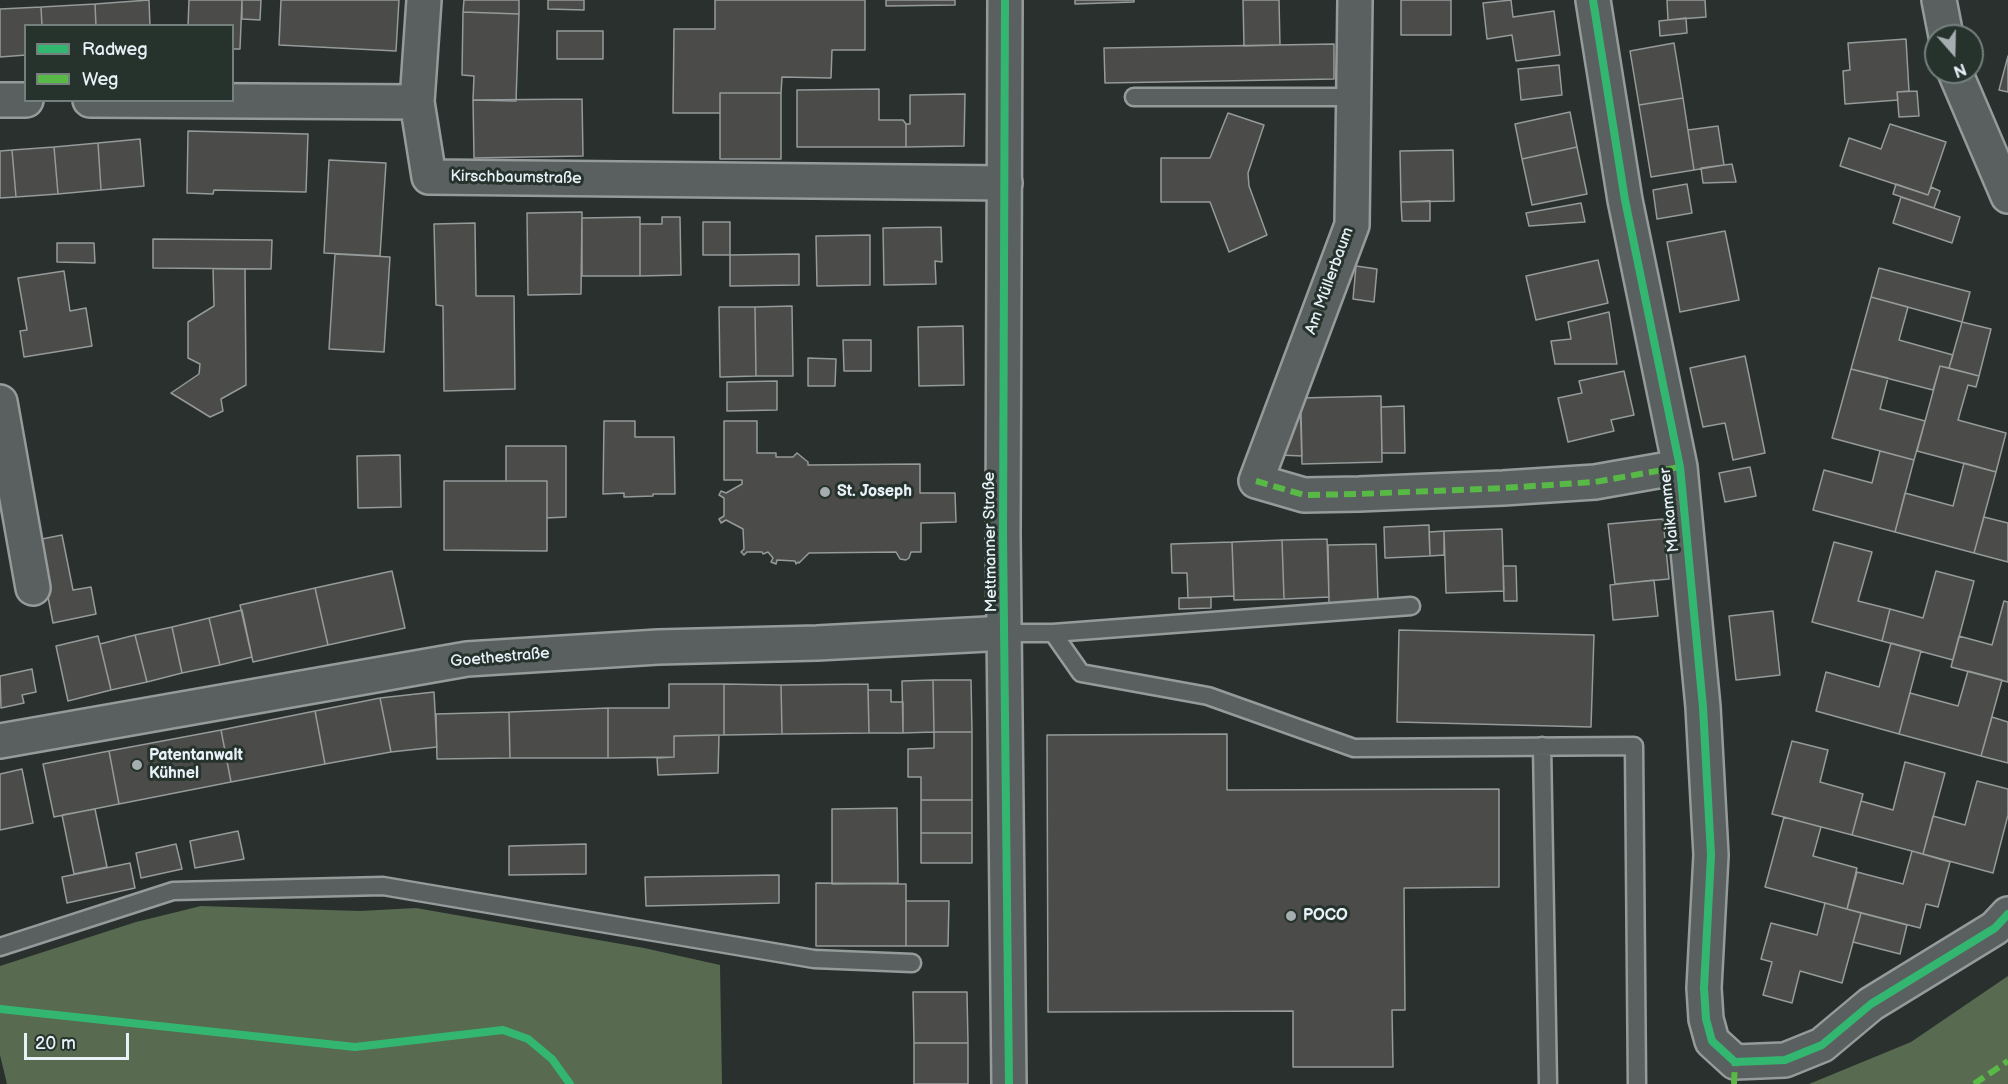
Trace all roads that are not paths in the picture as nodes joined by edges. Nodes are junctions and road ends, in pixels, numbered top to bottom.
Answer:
1 (424, 0) edge
2 (1005, 0) edge
3 (1355, 0) edge
4 (1593, 0) edge
5 (1939, 0) edge
6 (1944, 24) edge
7 (1960, 84) edge
8 (1134, 97) dead end
9 (1354, 97) junction
10 (0, 100) edge
11 (24, 100) edge
12 (234, 101) edge
13 (417, 102) junction
14 (1005, 183) junction
15 (2008, 196) edge
16 (0, 402) edge
17 (1680, 467) junction
18 (1256, 481) joint
19 (33, 588) dead end
20 (1411, 606) dead end
21 (1006, 633) junction
22 (1053, 633) junction
23 (0, 741) edge
24 (1542, 746) junction
25 (2008, 914) edge
26 (0, 947) edge
27 (912, 963) dead end
28 (1009, 1084) edge
29 (1548, 1084) edge
30 (1637, 1084) edge

1 - 13 street
2 - 14 street, Mettmanner Straße
3 - 9 street, Am Müllerbaum
4 - 17 street, Maikammer
5 - 6 street
7 - 15 street
8 - 9 lane
9 - 18 street, Am Müllerbaum
10 - 11 street
12 - 13 street
13 - 14 street, Kirschbaumstraße
14 - 21 street, Mettmanner Straße
16 - 19 street
17 - 18 street, Maikammer
17 - 25 street, Maikammer
20 - 22 lane, Mettmanner Straße
21 - 22 lane, Mettmanner Straße
21 - 23 street, Goethestraße
21 - 28 street, Mettmanner Straße
22 - 24 lane
24 - 29 lane
24 - 30 lane
26 - 27 lane

